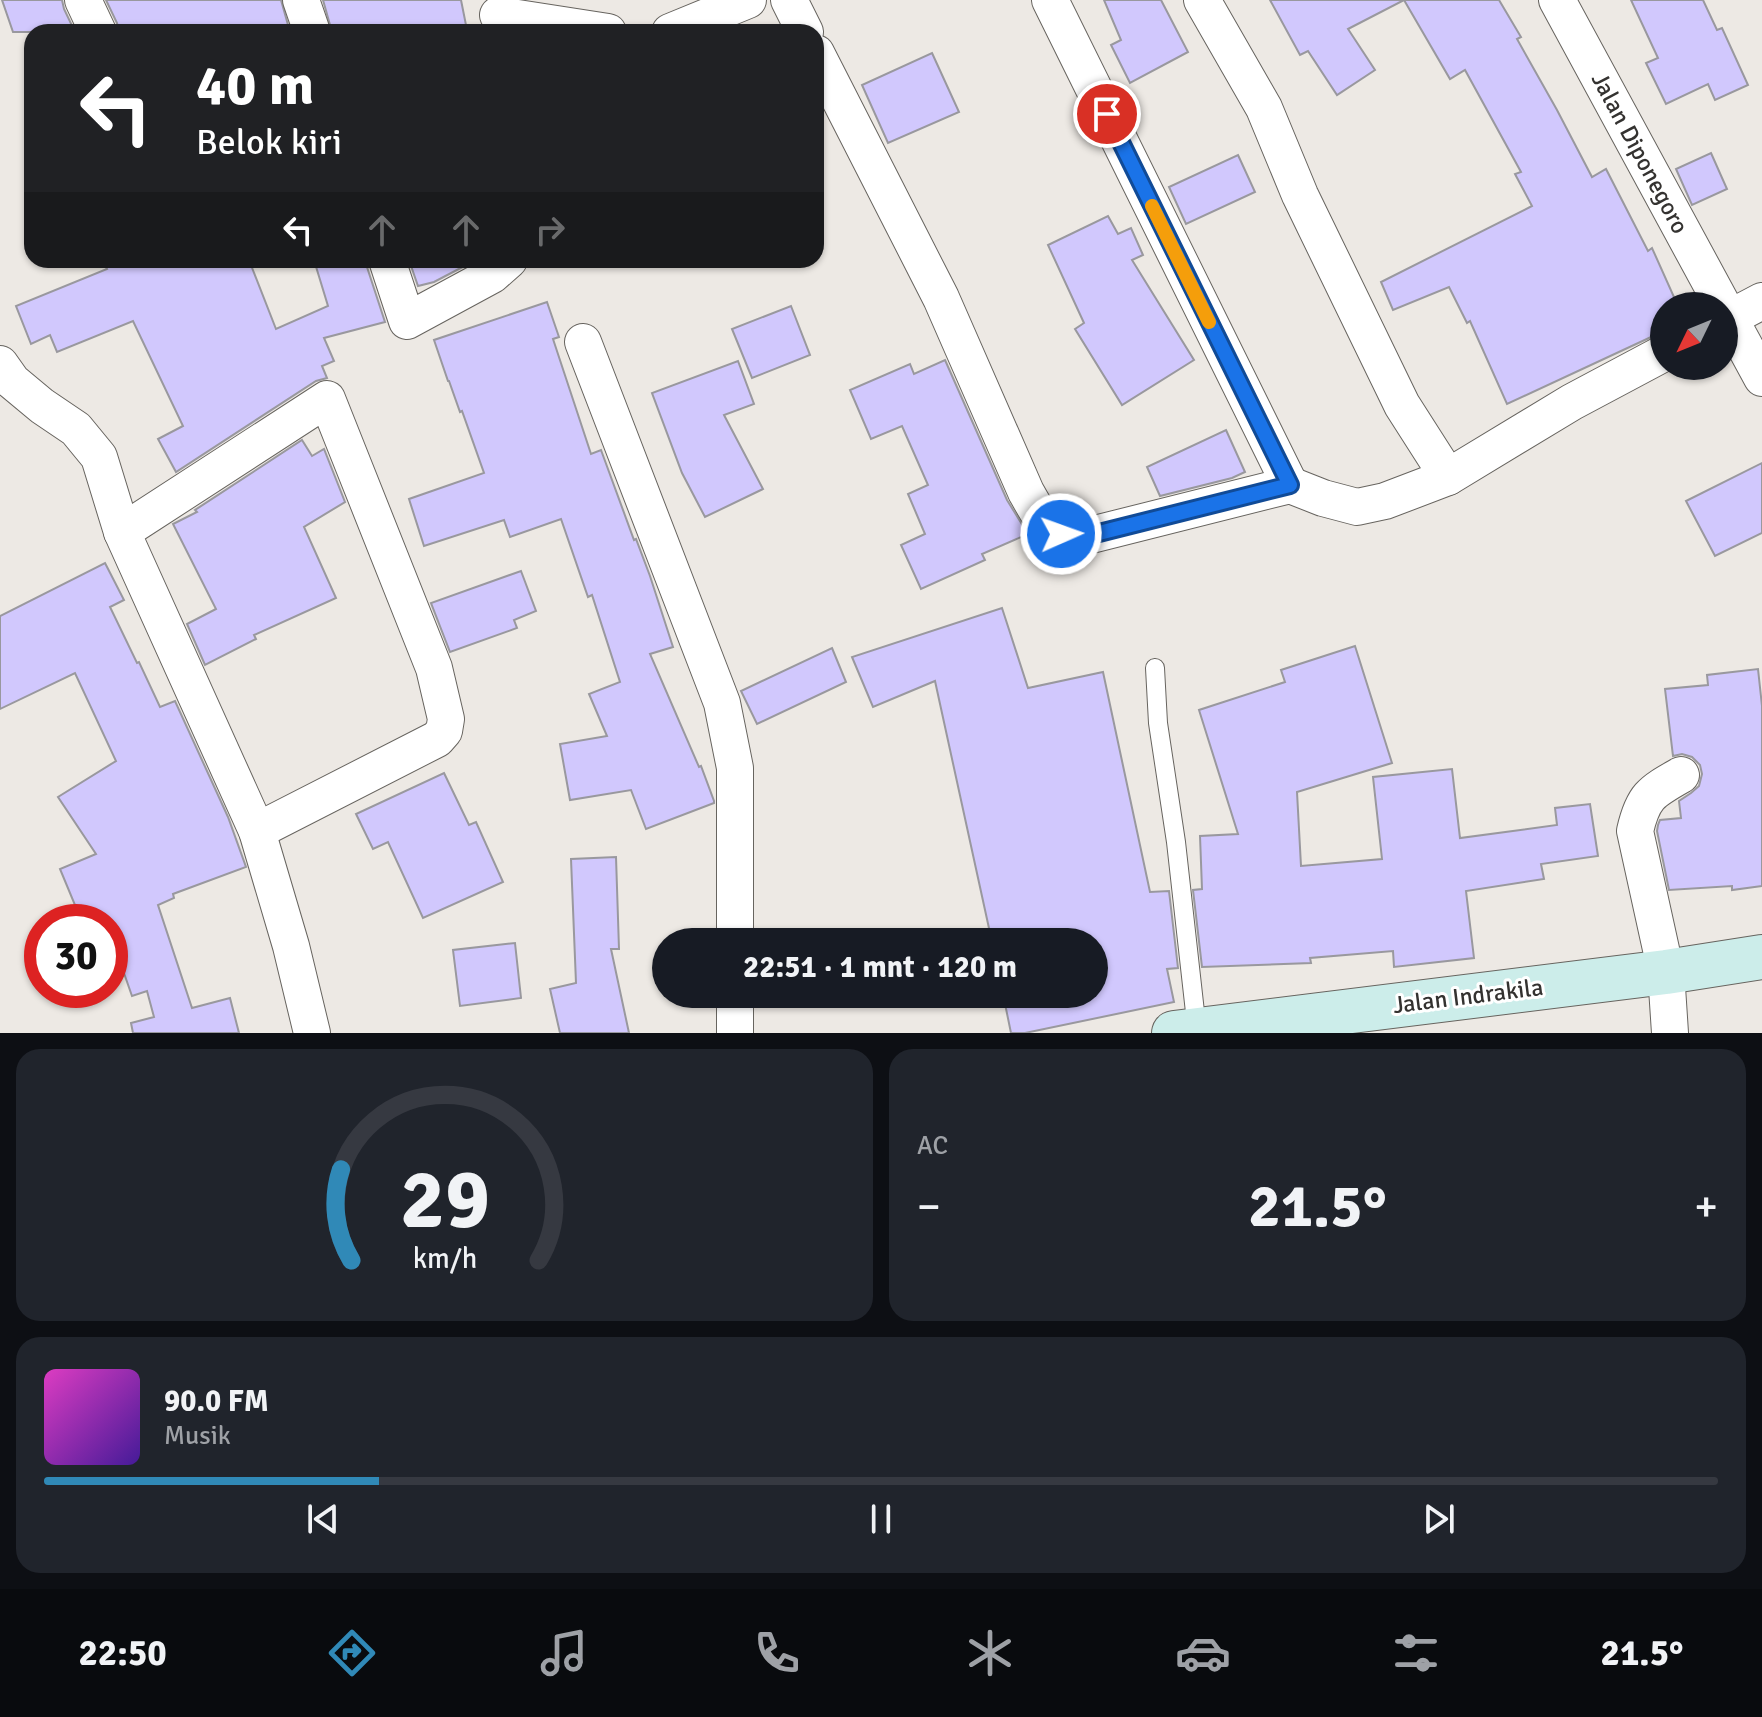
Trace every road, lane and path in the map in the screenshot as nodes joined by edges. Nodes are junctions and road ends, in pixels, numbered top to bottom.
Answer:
1 (83, 0) edge
2 (301, 0) edge
3 (748, 0) edge
4 (789, 0) edge
5 (1050, 0) edge
6 (1202, 0) edge
7 (1557, 0) edge
8 (498, 16) edge
9 (94, 24) edge
10 (309, 24) edge
11 (553, 24) edge
12 (690, 24) edge
13 (801, 24) edge
14 (824, 69) edge
15 (390, 268) edge
16 (500, 268) edge
17 (1714, 292) edge
18 (1762, 301) edge
19 (1738, 309) edge
20 (1738, 336) edge
21 (583, 342) dead end
22 (1650, 360) edge
23 (0, 364) edge
24 (1762, 378) edge
25 (1448, 477) junction
26 (1290, 485) junction
27 (122, 532) junction
28 (1155, 668) dead end
29 (1681, 775) dead end
30 (257, 831) junction
31 (735, 928) edge
32 (1762, 957) edge
33 (1666, 972) junction
34 (735, 1008) edge
35 (1186, 1032) edge
36 (312, 1033) edge
37 (735, 1033) edge
38 (1670, 1033) edge

1 - 9 street
2 - 10 street
3 - 12 street
4 - 13 street
5 - 26 street
6 - 25 street
7 - 17 street, Jalan Diponegoro
8 - 11 street
14 - 26 street
15 - 16 street
18 - 19 street
20 - 24 street, Jalan Diponegoro
21 - 31 street
22 - 25 street
23 - 27 street
25 - 26 street
27 - 30 street
27 - 30 street
28 - 35 lane
29 - 33 street
30 - 36 street
32 - 33 street, Jalan Indrakila
33 - 35 street, Jalan Indrakila
33 - 38 street
34 - 37 street

